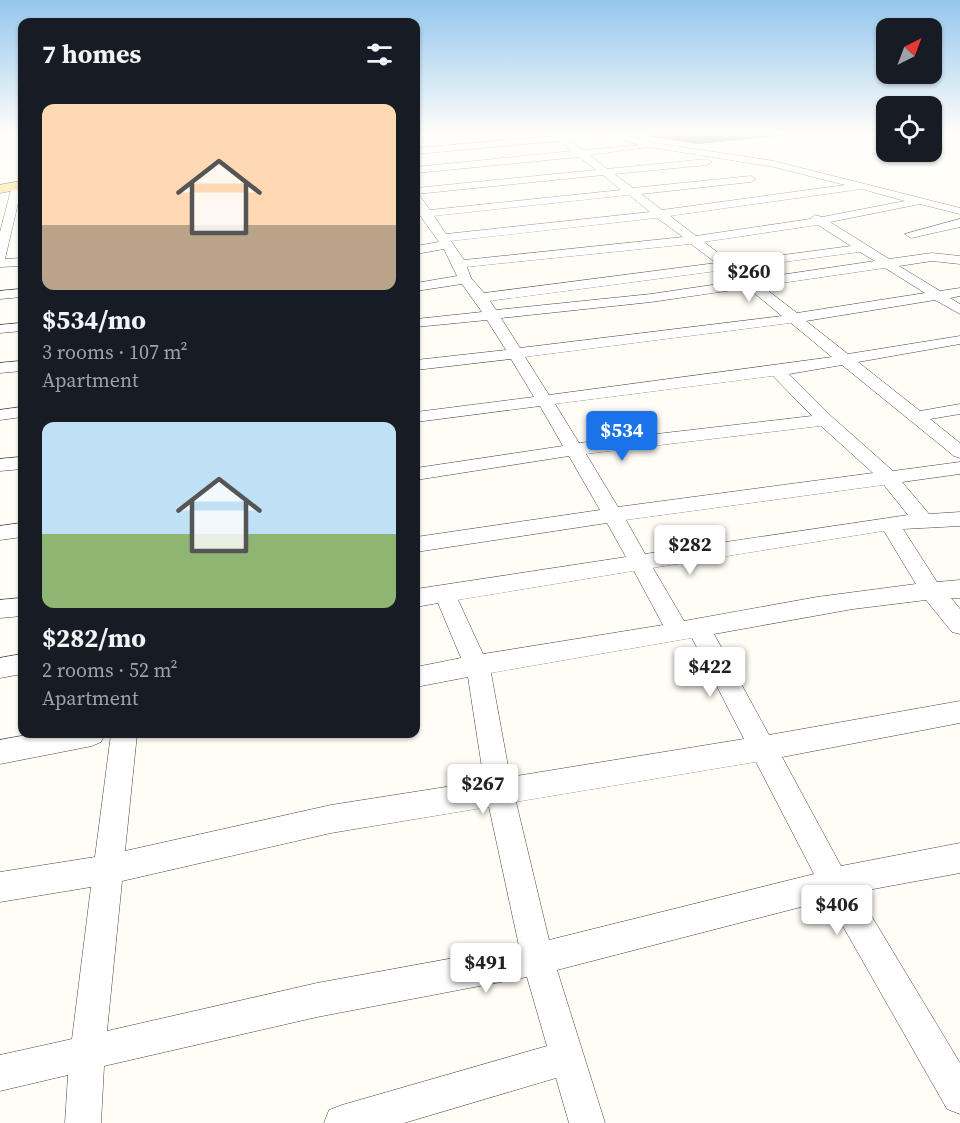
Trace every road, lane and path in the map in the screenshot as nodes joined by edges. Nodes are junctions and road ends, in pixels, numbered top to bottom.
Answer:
1 (476, 185) edge
2 (624, 185) edge
3 (737, 185) edge
4 (761, 185) edge
5 (18, 186) edge
6 (863, 186) joint
7 (0, 189) edge
8 (420, 191) edge
9 (633, 192) junction
10 (18, 193) edge
11 (960, 196) edge
12 (784, 199) junction
13 (920, 201) junction
14 (947, 208) junction
15 (960, 211) edge
16 (661, 214) junction
17 (11, 218) edge
18 (424, 218) edge
19 (820, 221) junction
20 (960, 223) edge
21 (18, 234) edge
22 (911, 234) dead end
23 (3, 236) edge
24 (694, 240) junction
25 (444, 242) junction
26 (863, 248) junction
27 (420, 249) edge
28 (0, 257) edge
29 (960, 260) edge
30 (18, 262) edge
31 (0, 263) edge
32 (890, 264) junction
33 (728, 267) junction
34 (463, 272) junction
35 (751, 284) junction
36 (420, 286) edge
37 (960, 292) edge
38 (18, 293) edge
39 (0, 295) edge
40 (938, 295) junction
41 (481, 298) junction
42 (960, 310) edge
43 (493, 316) junction
44 (792, 319) junction
45 (420, 323) edge
46 (18, 327) edge
47 (0, 329) edge
48 (960, 340) edge
49 (514, 354) junction
50 (843, 360) junction
51 (420, 365) edge
52 (18, 366) edge
53 (0, 368) edge
54 (777, 371) junction
55 (542, 399) junction
56 (960, 409) edge
57 (18, 413) edge
58 (0, 415) edge
59 (420, 416) edge
60 (914, 417) junction
61 (825, 420) junction
62 (573, 450) junction
63 (960, 452) edge
64 (18, 463) edge
65 (0, 465) edge
66 (960, 468) edge
67 (420, 473) edge
68 (888, 477) junction
69 (613, 515) junction
70 (960, 519) edge
71 (926, 523) junction
72 (889, 524) junction
73 (18, 530) edge
74 (0, 532) edge
75 (420, 544) edge
76 (640, 564) junction
77 (960, 589) edge
78 (931, 590) junction
79 (444, 593) junction
80 (420, 597) edge
81 (18, 607) edge
82 (0, 609) edge
83 (960, 625) edge
84 (688, 630) junction
85 (476, 664) junction
86 (18, 665) edge
87 (0, 668) edge
88 (420, 676) edge
89 (960, 712) edge
90 (72, 738) edge
91 (124, 738) edge
92 (761, 749) junction
93 (0, 752) edge
94 (499, 790) junction
95 (960, 858) edge
96 (110, 869) junction
97 (834, 882) junction
98 (0, 887) edge
99 (538, 959) junction
100 (87, 1055) junction
101 (567, 1058) junction
102 (0, 1073) edge
103 (960, 1096) edge
104 (83, 1123) edge
105 (342, 1123) edge
106 (587, 1123) edge

1 - 8 street
2 - 9 street
3 - 9 street
4 - 12 street
5 - 7 main road
6 - 12 street
6 - 13 street
9 - 16 street
9 - 18 street
10 - 17 street
11 - 14 street
12 - 16 street
12 - 19 street
13 - 14 street
13 - 19 street
14 - 15 street
16 - 24 street
16 - 25 street
17 - 23 street
18 - 25 street
19 - 24 street
19 - 26 street
20 - 22 street
21 - 23 street
23 - 28 street
24 - 33 street
24 - 34 street
25 - 27 street
25 - 34 street
26 - 32 street
26 - 33 street
29 - 32 street
30 - 31 street
32 - 35 street
32 - 40 street
33 - 35 street
33 - 41 street
34 - 36 street
34 - 41 street
35 - 43 street
35 - 44 street
37 - 40 street
38 - 39 street
40 - 42 street
40 - 44 street
41 - 43 street
43 - 45 street
43 - 49 street
44 - 49 street
44 - 50 street
46 - 47 street
48 - 50 street
49 - 51 street
49 - 55 street
50 - 54 street
50 - 60 street
52 - 53 street
54 - 55 street
54 - 61 street
55 - 59 street
55 - 62 street
56 - 60 street
57 - 58 street
60 - 63 street
61 - 62 street
61 - 68 street
62 - 67 street
62 - 69 street
64 - 65 street
66 - 68 street
68 - 69 street
68 - 71 street
69 - 75 street
69 - 76 street
70 - 71 street
71 - 72 street
72 - 76 street
72 - 78 street
73 - 74 street
76 - 79 street
76 - 84 street
77 - 78 street
78 - 83 street
78 - 84 street
79 - 80 street
79 - 85 street
81 - 82 street
84 - 85 street
84 - 92 street
85 - 88 street
85 - 94 street
86 - 87 street
89 - 92 street
90 - 93 street
91 - 96 street
92 - 94 street
92 - 97 street
94 - 96 street
94 - 99 street
95 - 97 street
96 - 98 street
96 - 100 street
97 - 99 street
97 - 103 street
99 - 100 street
99 - 101 street
100 - 102 street
100 - 104 street
101 - 105 street
101 - 106 street

